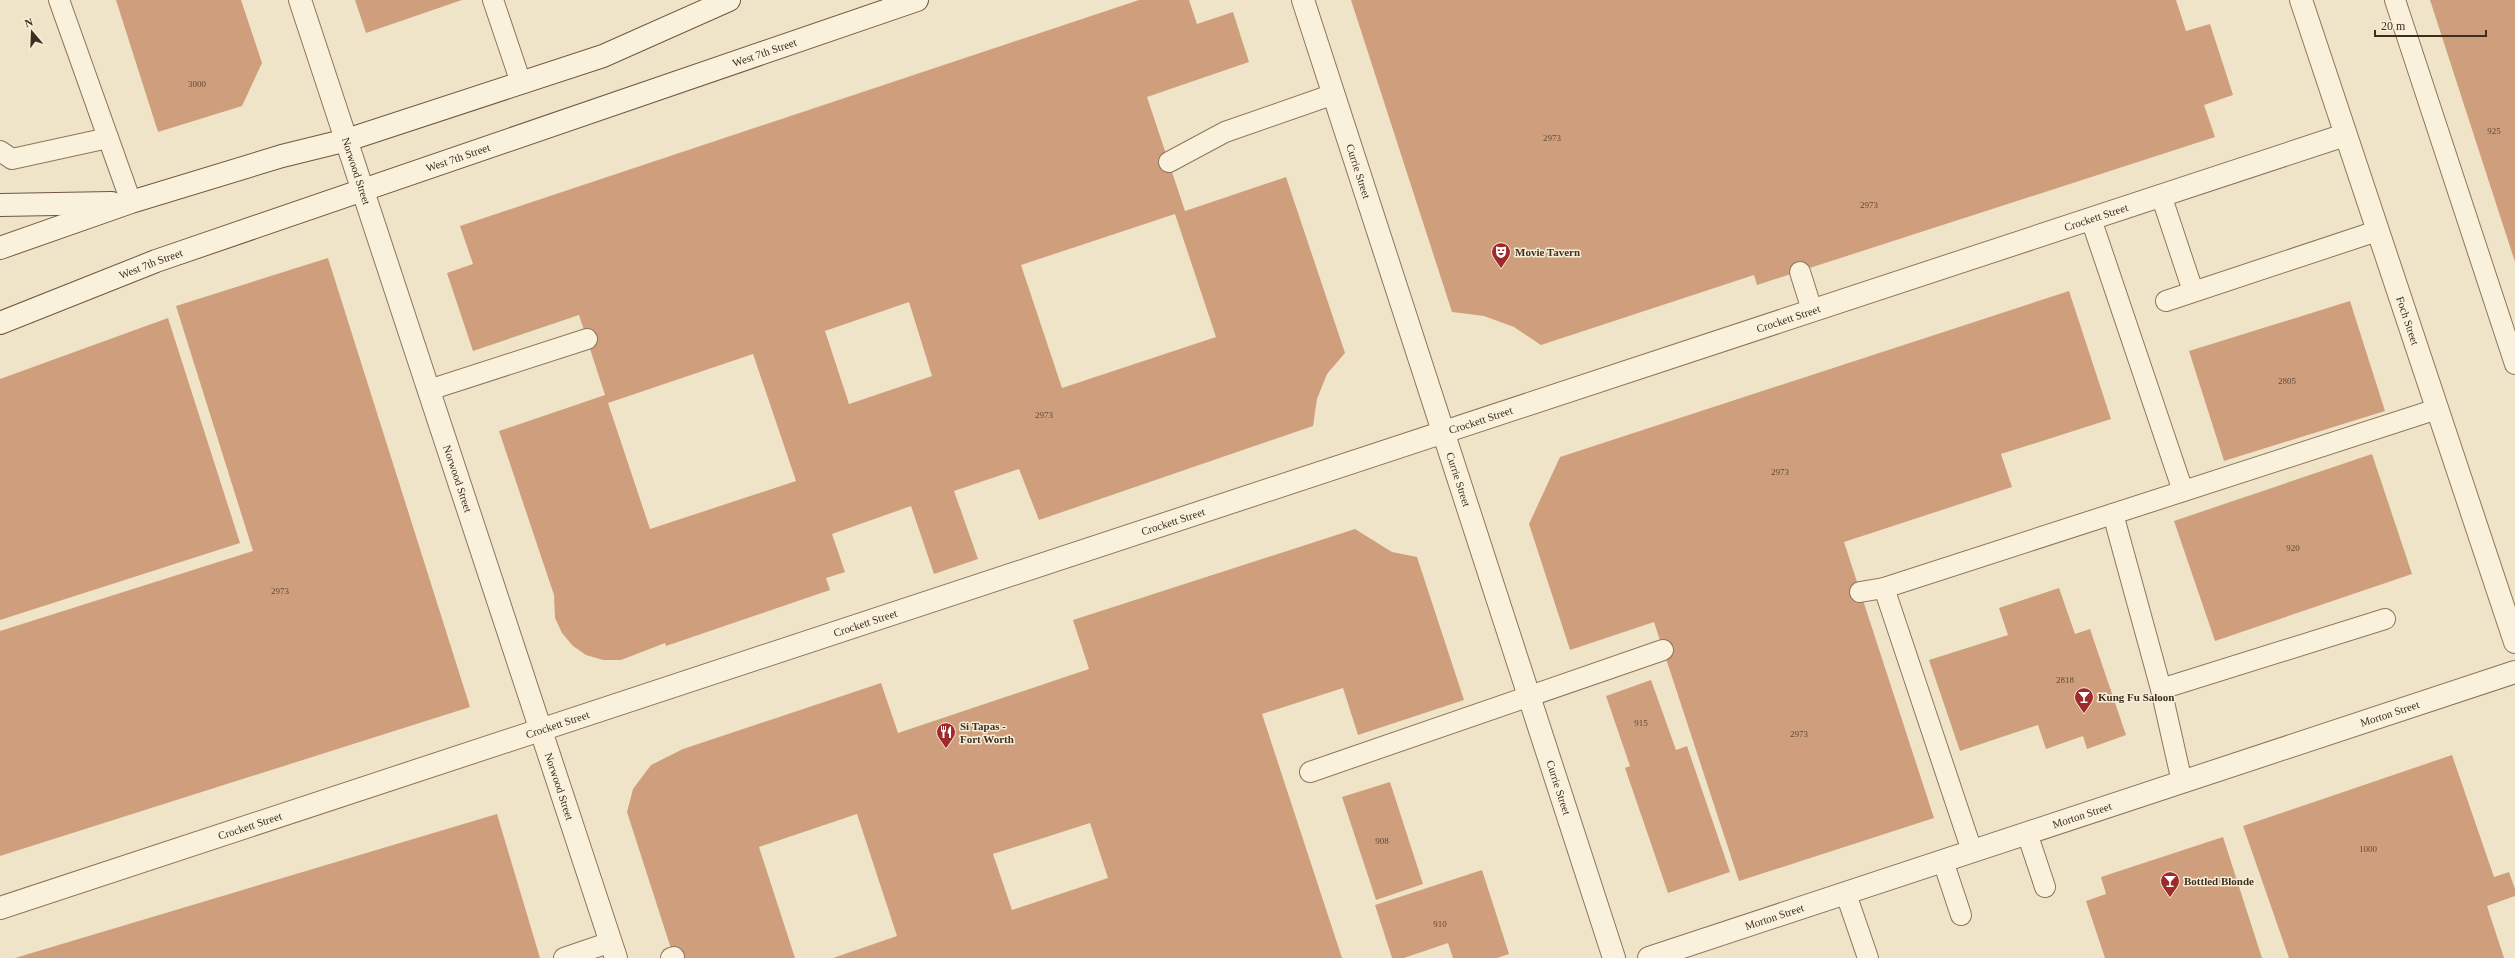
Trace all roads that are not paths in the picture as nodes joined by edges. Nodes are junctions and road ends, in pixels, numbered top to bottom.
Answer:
1 (59, 0) edge
2 (300, 0) edge
3 (494, 0) edge
4 (729, 0) edge
5 (918, 0) edge
6 (1303, 0) edge
7 (2301, 0) edge
8 (2395, 0) edge
9 (521, 83) junction
10 (1334, 94) junction
11 (2345, 135) junction
12 (108, 138) junction
13 (347, 140) junction
14 (0, 151) edge
15 (1169, 162) dead end
16 (363, 190) junction
17 (2161, 195) junction
18 (131, 202) junction
19 (0, 205) edge
20 (2091, 218) junction
21 (2378, 231) junction
22 (0, 248) edge
23 (1800, 272) dead end
24 (2193, 292) junction
25 (2166, 301) dead end
26 (1812, 310) junction
27 (0, 322) edge
28 (587, 339) dead end
29 (2515, 364) edge
30 (429, 390) junction
31 (2437, 409) junction
32 (1443, 432) junction
33 (2183, 491) junction
34 (2113, 514) junction
35 (1884, 588) junction
36 (1860, 592) dead end
37 (2385, 619) dead end
38 (2515, 642) edge
39 (1663, 650) dead end
40 (2515, 672) edge
41 (2161, 689) junction
42 (1529, 697) junction
43 (542, 729) junction
44 (1310, 772) dead end
45 (2182, 782) junction
46 (2027, 833) junction
47 (1972, 851) junction
48 (1943, 861) junction
49 (2045, 887) dead end
50 (1846, 894) junction
51 (0, 908) edge
52 (1961, 915) dead end
53 (614, 950) edge
54 (564, 958) edge
55 (1614, 958) edge
56 (1649, 958) edge
57 (1868, 958) edge

1 - 12 lane
2 - 13 street, Norwood Street
3 - 9 lane
4 - 9 street
5 - 16 street, West 7th Street
6 - 10 street, Currie Street
7 - 11 street, Foch Street
8 - 29 lane
9 - 13 street
10 - 15 lane
10 - 32 street, Currie Street
11 - 17 street, Crockett Street
11 - 21 street, Foch Street
12 - 14 lane
12 - 18 lane
13 - 16 street, Norwood Street
13 - 18 street
16 - 27 street, West 7th Street
16 - 30 street, Norwood Street
17 - 20 street, Crockett Street
17 - 24 lane
18 - 19 street
18 - 22 street
20 - 26 street, Crockett Street
20 - 33 lane
21 - 24 lane
21 - 31 street, Foch Street
23 - 26 lane
24 - 25 lane
26 - 32 street, Crockett Street
28 - 30 lane
30 - 43 street, Norwood Street
31 - 33 lane
31 - 38 street, Foch Street
32 - 42 street, Currie Street
32 - 43 street, Crockett Street
33 - 34 lane
34 - 35 lane
34 - 41 lane
35 - 36 lane
35 - 47 lane
37 - 41 lane
39 - 42 lane
40 - 45 street, Morton Street
41 - 45 lane
42 - 44 lane
42 - 55 street, Currie Street
43 - 51 street, Crockett Street
43 - 53 street, Norwood Street
45 - 46 street, Morton Street
46 - 47 street, Morton Street
46 - 49 lane
47 - 48 street, Morton Street
48 - 50 street, Morton Street
48 - 52 lane
50 - 56 street, Morton Street
50 - 57 lane
53 - 54 lane

